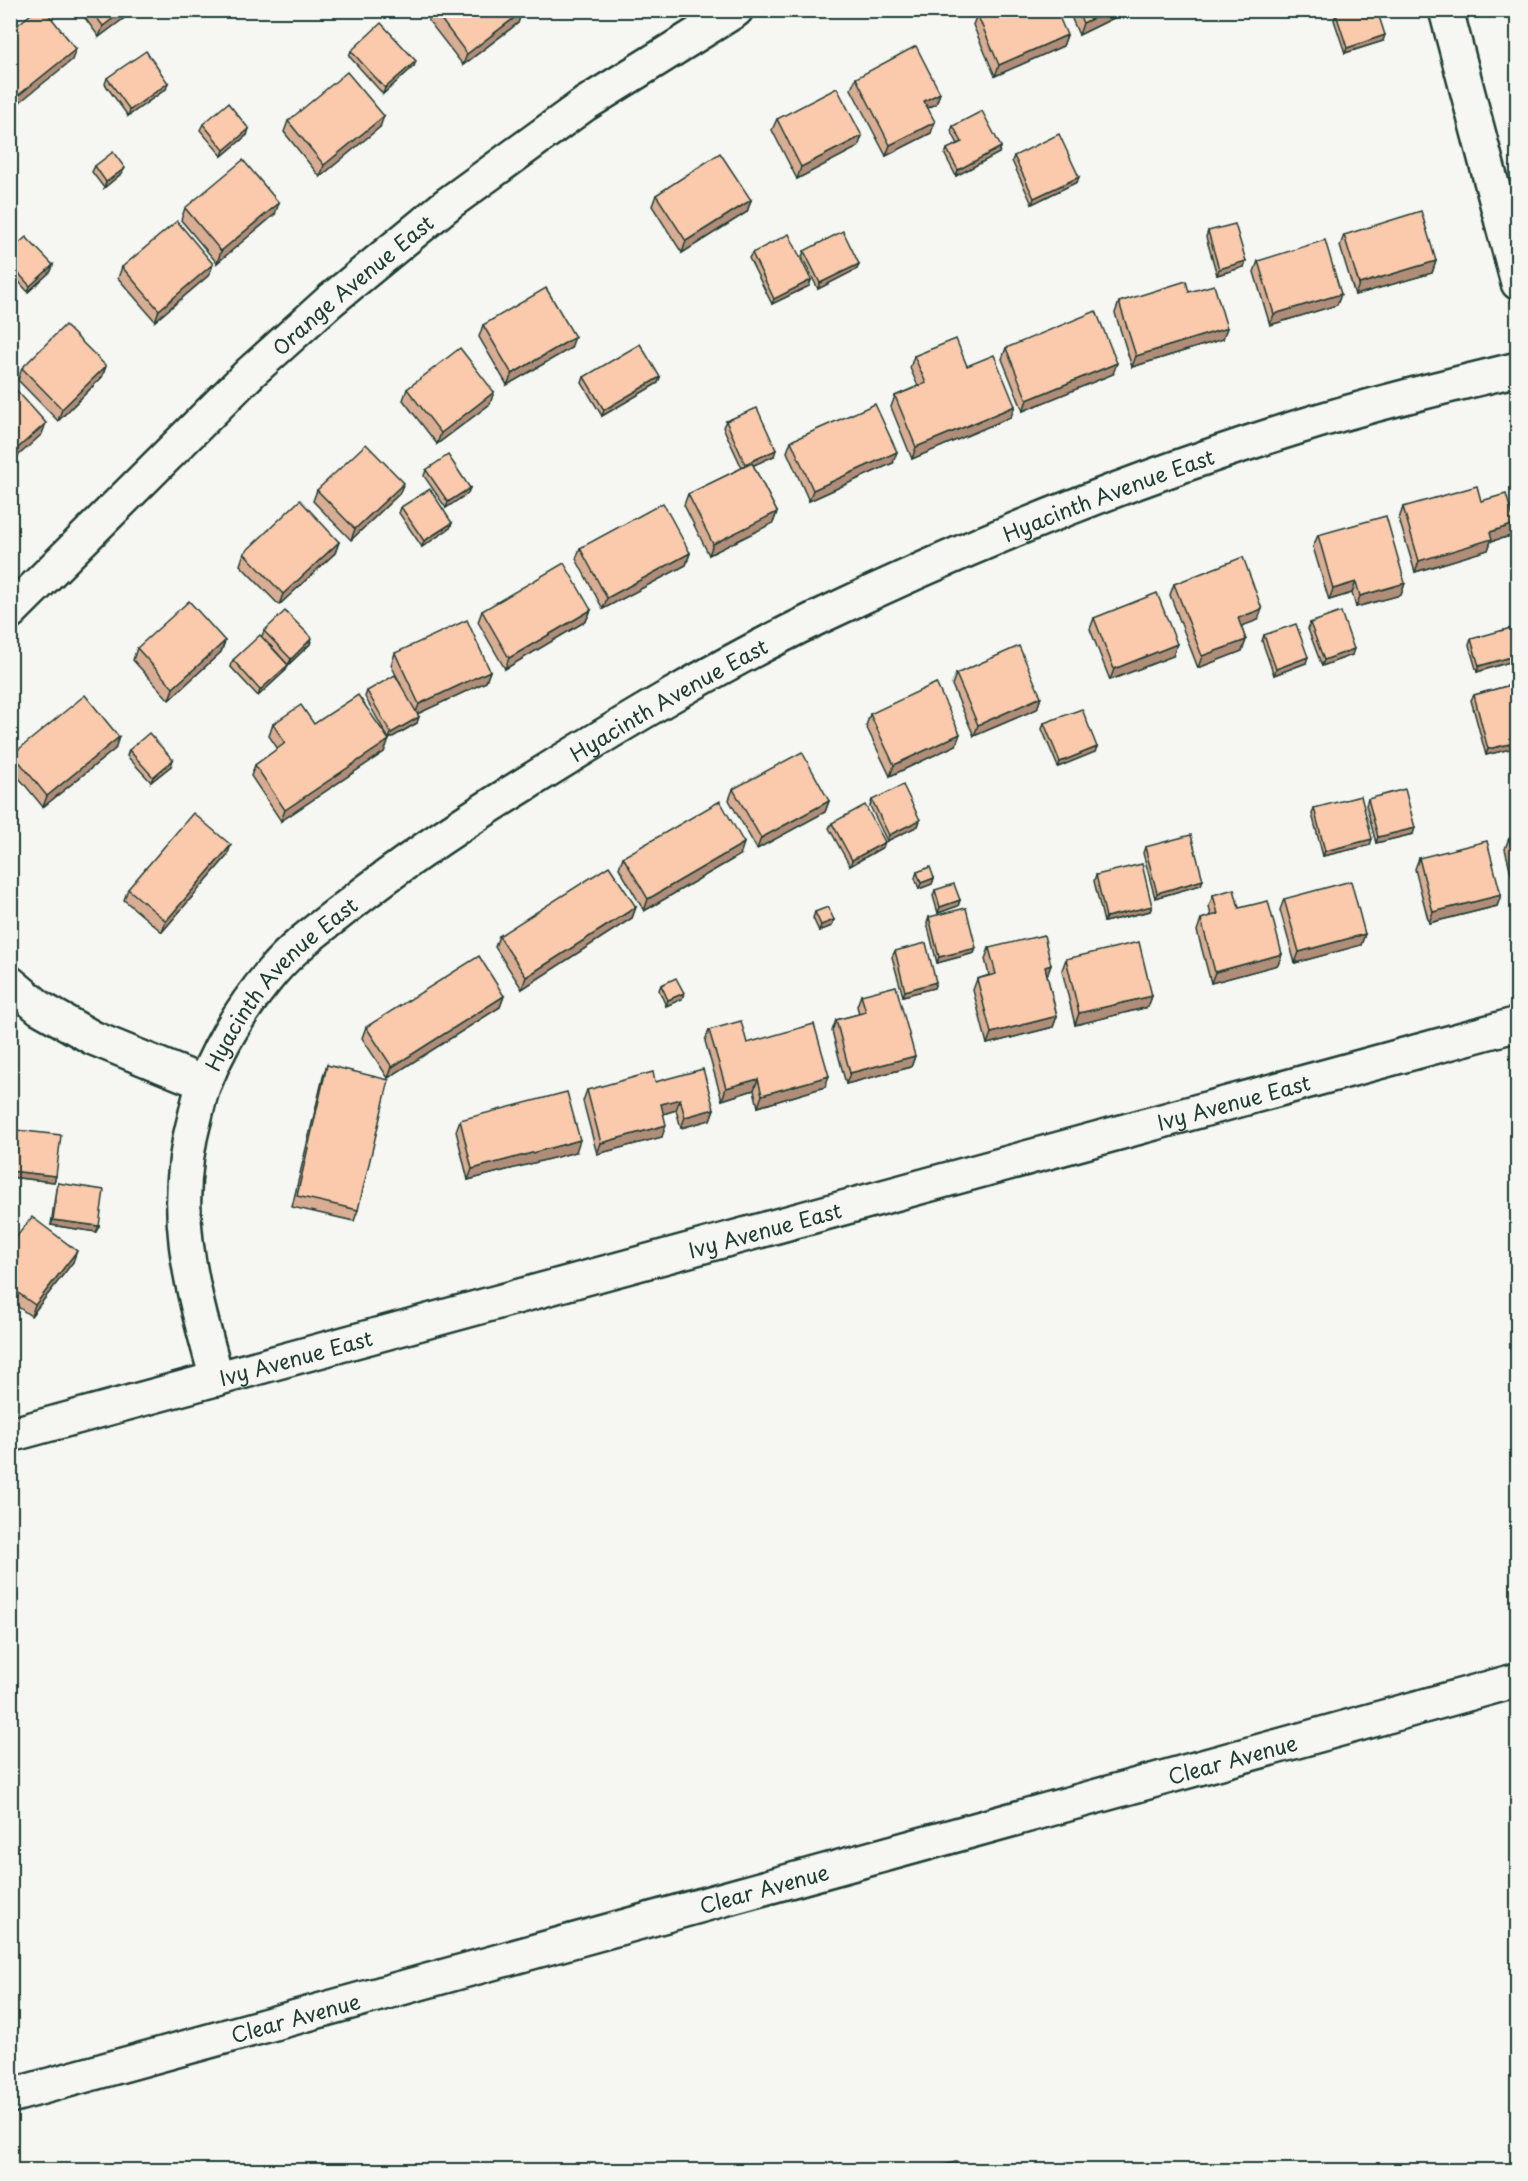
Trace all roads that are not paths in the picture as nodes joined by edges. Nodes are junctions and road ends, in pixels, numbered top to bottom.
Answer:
1 (736, 10) edge
2 (1446, 10) edge
3 (1518, 283) edge
4 (1518, 369) edge
5 (10, 612) edge
6 (10, 983) edge
7 (1518, 1024) edge
8 (204, 1083) junction
9 (217, 1379) junction
10 (10, 1435) edge
11 (1518, 1680) edge
12 (10, 2096) edge

1 - 5 street, Orange Avenue East
2 - 3 street
4 - 8 street, Hyacinth Avenue East
6 - 8 street
7 - 9 street, Ivy Avenue East
8 - 9 street, Hyacinth Avenue East
9 - 10 street, Ivy Avenue East
11 - 12 street, Clear Avenue

